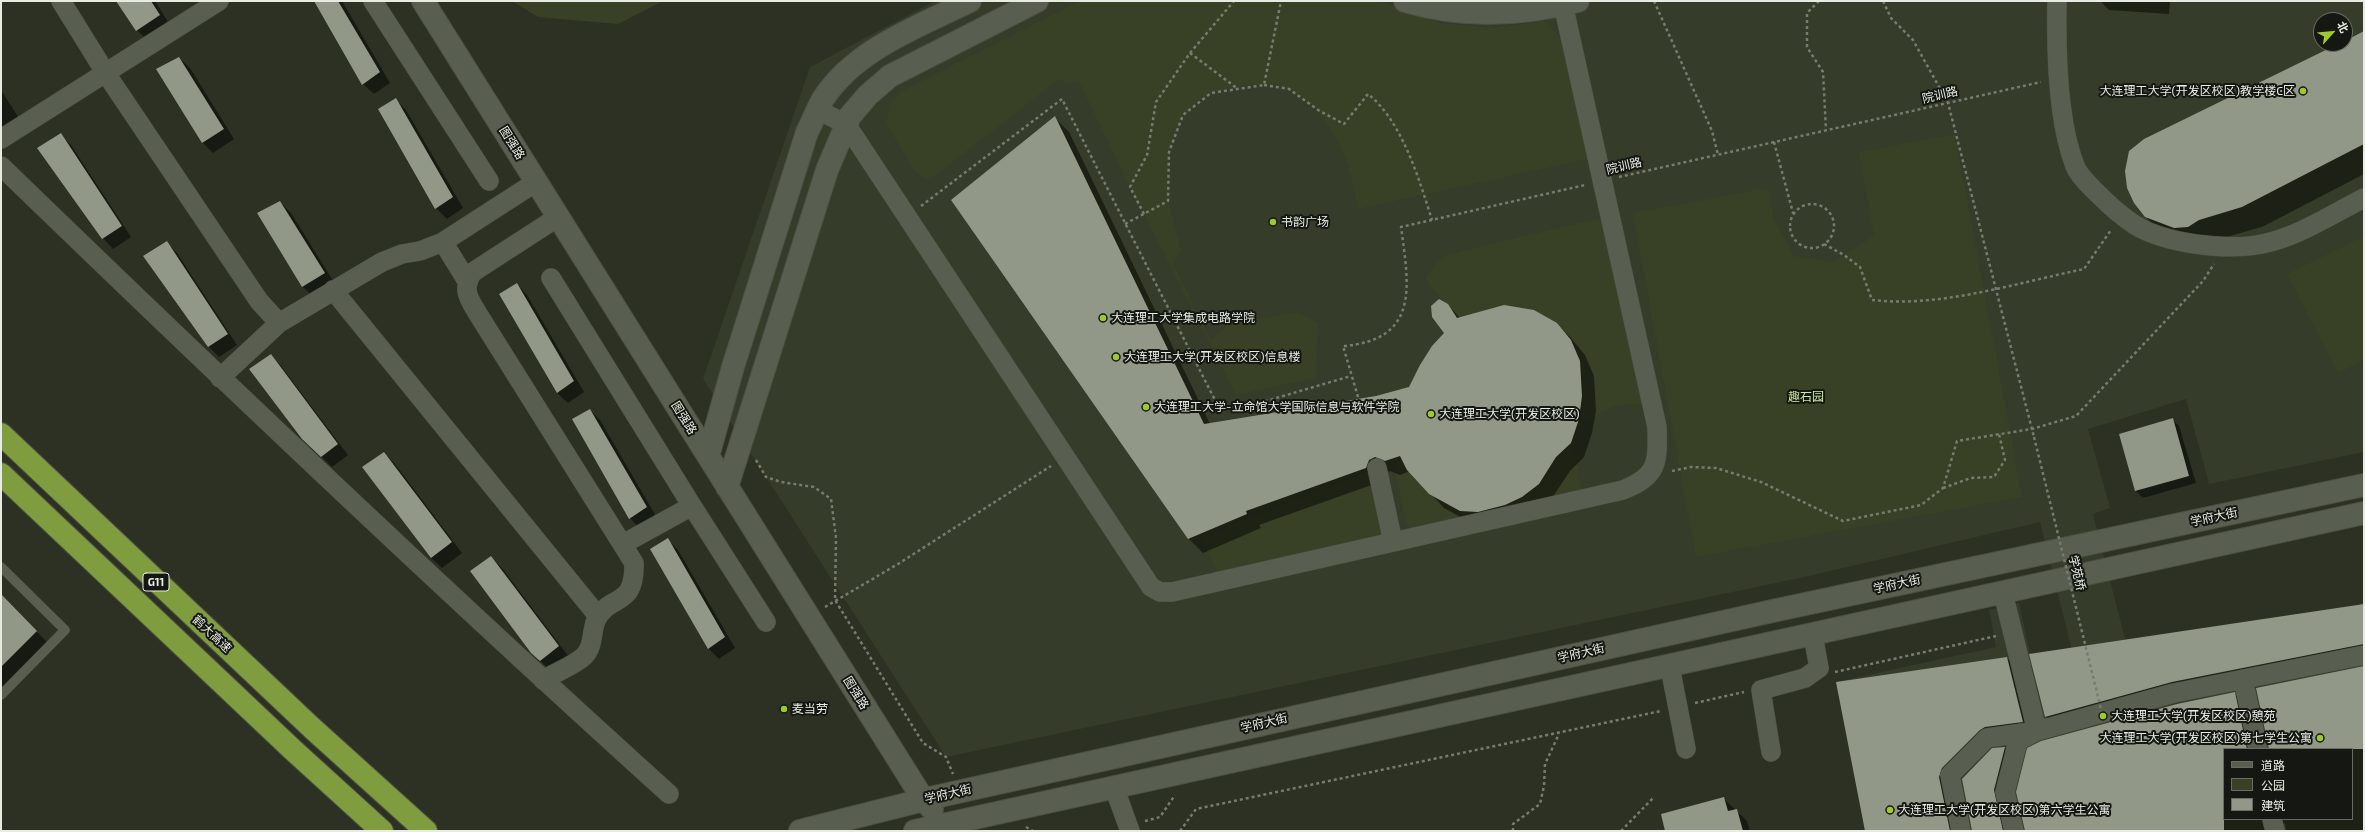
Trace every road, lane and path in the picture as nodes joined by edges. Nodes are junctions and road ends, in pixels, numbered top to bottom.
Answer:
1 (61, 1) edge
2 (220, 1) edge
3 (373, 1) edge
4 (423, 1) edge
5 (970, 1) edge
6 (1037, 1) edge
7 (1234, 1) edge
8 (1282, 1) edge
9 (1405, 1) edge
10 (1654, 1) edge
11 (1819, 1) edge
12 (1883, 1) edge
13 (2045, 1) edge
14 (2057, 1) edge
15 (1570, 3) edge
16 (2057, 28) junction
17 (1190, 53) junction
18 (105, 72) junction
19 (2059, 78) junction
20 (1264, 85) junction
21 (1238, 89) junction
22 (1948, 103) junction
23 (818, 110) junction
24 (846, 124) junction
25 (1826, 130) junction
26 (1, 139) edge
27 (1774, 142) junction
28 (1718, 155) junction
29 (1, 166) edge
30 (489, 181) dead end
31 (1602, 181) junction
32 (536, 182) junction
33 (2364, 198) edge
34 (1144, 214) junction
35 (1793, 214) junction
36 (2121, 214) junction
37 (558, 217) junction
38 (907, 217) junction
39 (1432, 220) junction
40 (1125, 224) junction
41 (443, 242) junction
42 (1824, 244) junction
43 (2225, 246) junction
44 (551, 278) dead end
45 (467, 281) junction
46 (1996, 288) junction
47 (333, 290) junction
48 (279, 323) junction
49 (1351, 376) junction
50 (220, 378) junction
51 (1358, 398) dead end
52 (2032, 429) junction
53 (1, 434) edge
54 (1999, 434) junction
55 (743, 440) junction
56 (708, 456) junction
57 (1065, 457) junction
58 (1376, 468) dead end
59 (1, 474) edge
60 (1646, 477) junction
61 (2364, 485) edge
62 (727, 487) junction
63 (1943, 488) junction
64 (692, 506) junction
65 (2364, 513) edge
66 (1393, 542) junction
67 (623, 544) junction
68 (1, 567) edge
69 (2003, 593) junction
70 (835, 600) junction
71 (598, 616) junction
72 (809, 617) junction
73 (766, 622) dead end
74 (2012, 633) junction
75 (1813, 635) junction
76 (2364, 655) edge
77 (1670, 667) junction
78 (1832, 672) dead end
79 (2243, 679) junction
80 (543, 680) junction
81 (1751, 691) dead end
82 (1, 695) edge
83 (1678, 707) junction
84 (2102, 713) junction
85 (2037, 731) junction
86 (1559, 734) junction
87 (2258, 748) edge
88 (1686, 749) dead end
89 (1771, 752) dead end
90 (1114, 787) junction
91 (960, 791) junction
92 (670, 794) dead end
93 (1654, 796) dead end
94 (923, 800) junction
95 (2272, 820) edge
96 (948, 827) edge
97 (382, 831) edge
98 (426, 831) edge
99 (800, 831) edge
100 (915, 831) edge
101 (1130, 831) edge
102 (1180, 831) edge
103 (1513, 831) edge
104 (1621, 831) edge
105 (1961, 831) edge
106 (2014, 831) edge
107 (2275, 831) edge

1 - 18 street
2 - 18 street
3 - 30 street
4 - 32 main road, 图强路
5 - 23 main road
6 - 24 main road
7 - 17 path
8 - 20 path
9 - 15 main road
10 - 28 path
11 - 25 path
12 - 22 path, 学苑桥
13 - 16 street
14 - 16 street
15 - 31 street
16 - 19 street
17 - 21 path
17 - 34 path
18 - 26 street
18 - 48 street
19 - 22 path, 院训路
19 - 36 street
20 - 21 path
20 - 39 path
21 - 34 path
22 - 25 path, 院训路
22 - 46 path, 学苑桥
23 - 24 street
23 - 56 main road
24 - 38 street
24 - 55 main road
25 - 27 path, 院训路
27 - 28 path, 院训路
27 - 35 path
28 - 31 path, 院训路
29 - 50 street
31 - 39 path, 院训路
31 - 60 street
32 - 37 main road, 图强路
32 - 41 street
33 - 43 street
34 - 40 path
35 - 42 path
35 - 42 path
36 - 43 street
36 - 46 path
37 - 45 street
37 - 56 main road, 图强路
38 - 40 path
38 - 57 street
39 - 49 path, 院训路
40 - 49 path
41 - 45 street
41 - 47 street
42 - 46 path
43 - 52 path
44 - 64 street
45 - 67 street
46 - 52 path, 学苑桥
47 - 48 street
47 - 71 street
48 - 50 street
49 - 51 path, 院训路
50 - 80 street
52 - 54 path
52 - 84 path, 学苑桥, bridge
53 - 98 highway, 鹤大高速 / G11
54 - 63 path
54 - 63 path
55 - 62 main road
55 - 70 path
56 - 62 main road, 图强路
57 - 66 street
57 - 70 path
58 - 66 street
59 - 97 highway, G11
60 - 63 path
60 - 66 street
61 - 91 main road, 学府大街
62 - 72 main road, 图强路
64 - 67 street
64 - 73 street
65 - 69 main road
67 - 71 street
68 - 82 lane
69 - 74 street
69 - 75 main road
70 - 72 path
70 - 91 path
71 - 80 street
72 - 94 main road, 图强路
74 - 78 path
74 - 85 street
75 - 77 main road
75 - 89 street
76 - 79 street
77 - 83 street
77 - 90 main road
79 - 84 street
79 - 87 street
80 - 92 street
81 - 83 path
83 - 86 path
83 - 88 street
84 - 85 street
85 - 105 street
85 - 106 street
86 - 102 path
86 - 103 path
90 - 96 main road
90 - 101 street
91 - 94 main road, 学府大街
93 - 104 path
94 - 96 main road, 图强路
94 - 99 main road, 学府大街
95 - 107 street
96 - 100 main road

